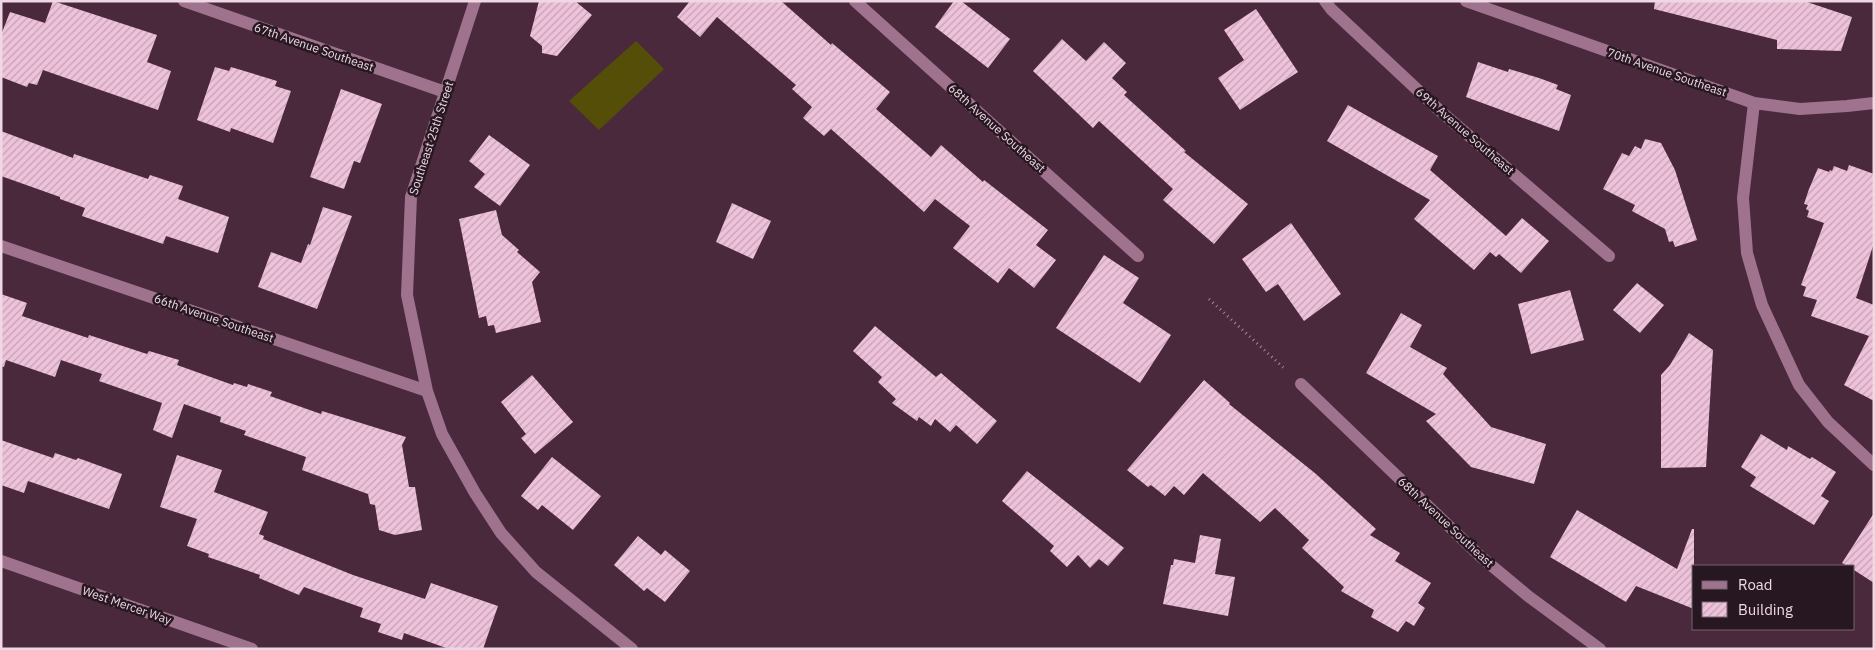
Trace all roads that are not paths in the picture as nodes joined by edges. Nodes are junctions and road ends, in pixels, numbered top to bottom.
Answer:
1 (184, 1) edge
2 (475, 1) edge
3 (855, 1) edge
4 (1325, 1) edge
5 (1466, 1) edge
6 (445, 92) junction
7 (1874, 102) edge
8 (1754, 103) junction
9 (1, 246) edge
10 (1138, 256) dead end
11 (1609, 256) dead end
12 (1301, 384) road end
13 (427, 391) junction
14 (1874, 465) edge
15 (1, 561) edge
16 (252, 649) edge
17 (632, 649) edge
18 (1600, 649) edge

1 - 6 street, 67th Avenue Southeast
2 - 6 street, Southeast 25th Street
3 - 10 street, 68th Avenue Southeast
4 - 11 street, 69th Avenue Southeast
5 - 8 street, 70th Avenue Southeast
6 - 13 street, Southeast 25th Street
7 - 8 street, 70th Avenue Southeast
8 - 14 street
9 - 13 street, 66th Avenue Southeast
12 - 18 street, 68th Avenue Southeast
13 - 17 street, Southeast 25th Street
15 - 16 street, West Mercer Way

